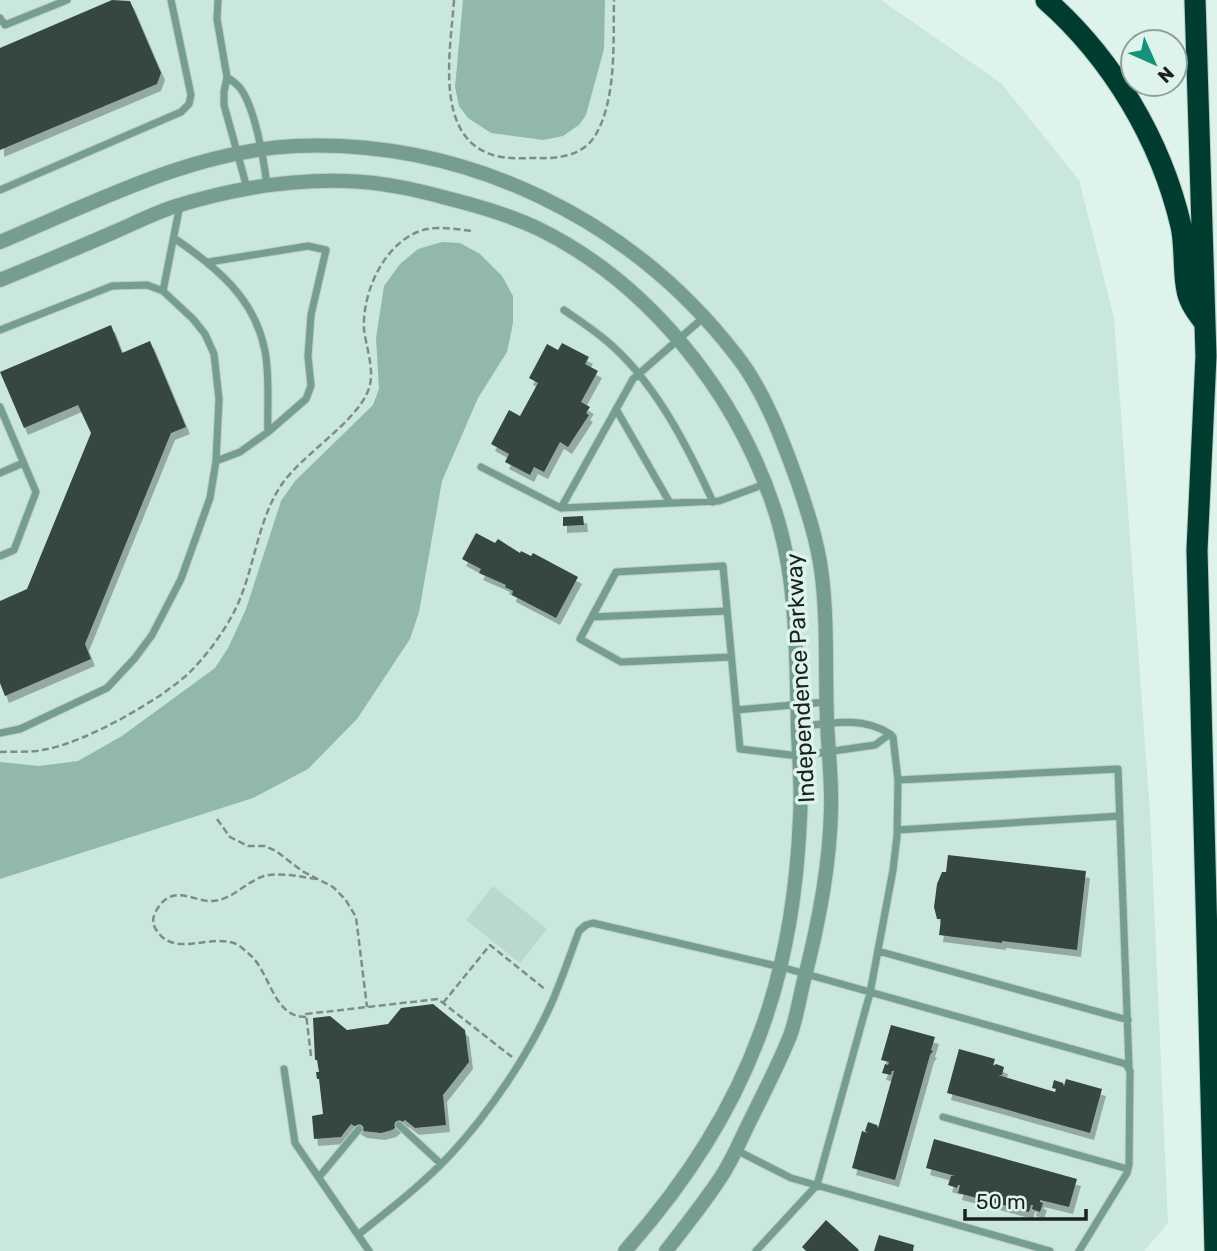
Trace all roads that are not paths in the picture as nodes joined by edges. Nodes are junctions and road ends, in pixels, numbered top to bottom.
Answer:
1 (66, 0) edge
2 (171, 0) edge
3 (218, 0) edge
4 (1046, 0) edge
5 (1195, 0) edge
6 (0, 18) edge
7 (227, 77) junction
8 (262, 149) junction
9 (237, 154) junction
10 (267, 185) junction
11 (247, 188) junction
12 (0, 190) edge
13 (181, 205) junction
14 (174, 238) junction
15 (0, 242) edge
16 (208, 262) junction
17 (0, 280) edge
18 (163, 291) junction
19 (564, 310) dead end
20 (704, 317) junction
21 (1205, 324) junction
22 (0, 330) edge
23 (677, 340) junction
24 (638, 374) junction
25 (0, 407) edge
26 (616, 409) junction
27 (268, 432) junction
28 (216, 461) junction
29 (23, 463) junction
30 (481, 467) dead end
31 (0, 472) edge
32 (765, 484) junction
33 (713, 502) junction
34 (670, 503) junction
35 (561, 508) junction
36 (0, 556) edge
37 (727, 611) junction
38 (592, 617) junction
39 (731, 657) junction
40 (826, 702) junction
41 (797, 705) junction
42 (736, 710) junction
43 (827, 723) junction
44 (798, 727) junction
45 (0, 733) edge
46 (890, 733) junction
47 (828, 752) junction
48 (799, 756) junction
49 (898, 780) junction
50 (1120, 816) junction
51 (897, 830) junction
52 (878, 951) junction
53 (781, 967) junction
54 (806, 975) junction
55 (870, 993) junction
56 (1128, 1020) junction
57 (284, 1069) dead end
58 (1129, 1071) junction
59 (943, 1117) dead end
60 (399, 1125) dead end
61 (359, 1129) dead end
62 (735, 1149) junction
63 (441, 1164) junction
64 (1128, 1169) junction
65 (319, 1177) junction
66 (817, 1185) junction
67 (358, 1236) junction
68 (369, 1251) edge
69 (625, 1251) edge
70 (666, 1251) edge
71 (756, 1251) edge
72 (1050, 1251) edge
73 (1079, 1251) edge
74 (1215, 1251) edge

1 - 6 lane
2 - 12 lane
3 - 7 lane
4 - 21 highway
5 - 21 highway
7 - 8 lane
7 - 9 lane
8 - 9 street, Independence Parkway
8 - 10 lane
8 - 20 street, Independence Parkway
9 - 11 lane
9 - 15 street, Independence Parkway
10 - 11 street, Independence Parkway
10 - 23 street, Independence Parkway
11 - 13 street, Independence Parkway
13 - 14 lane
13 - 17 street, Independence Parkway
14 - 16 lane
14 - 18 lane
16 - 27 lane
16 - 27 lane
18 - 22 lane
18 - 28 lane
19 - 24 lane
20 - 23 lane
20 - 40 street, Independence Parkway
21 - 74 highway
23 - 24 lane
23 - 32 street, Independence Parkway
24 - 26 lane
24 - 33 lane
25 - 29 lane
26 - 34 lane
26 - 35 lane
27 - 28 lane
28 - 45 lane
29 - 31 lane
29 - 36 lane
30 - 35 lane
32 - 33 lane
32 - 41 street, Independence Parkway
33 - 34 lane
34 - 35 lane
37 - 38 lane
37 - 38 lane
37 - 39 lane
38 - 39 lane
39 - 42 lane
40 - 41 lane
40 - 43 street, Independence Parkway
41 - 42 lane
41 - 44 street, Independence Parkway
42 - 48 lane
43 - 44 lane
43 - 46 lane
43 - 47 street, Independence Parkway
44 - 48 street, Independence Parkway
46 - 47 lane
46 - 49 lane
47 - 48 lane
47 - 54 street, Independence Parkway
48 - 53 street, Independence Parkway
49 - 50 lane
49 - 51 lane
50 - 51 lane
50 - 56 lane
51 - 52 lane
52 - 55 lane
52 - 56 lane
53 - 54 lane
53 - 63 lane
53 - 69 street, Independence Parkway
54 - 55 lane
54 - 62 street, Independence Parkway
55 - 58 lane
55 - 66 lane
56 - 58 lane
57 - 65 lane
58 - 64 lane
59 - 64 lane
60 - 63 lane
61 - 65 lane
62 - 66 lane
62 - 70 street, Independence Parkway
63 - 67 lane
64 - 73 lane
65 - 67 lane
66 - 71 lane
66 - 72 lane
67 - 68 lane

